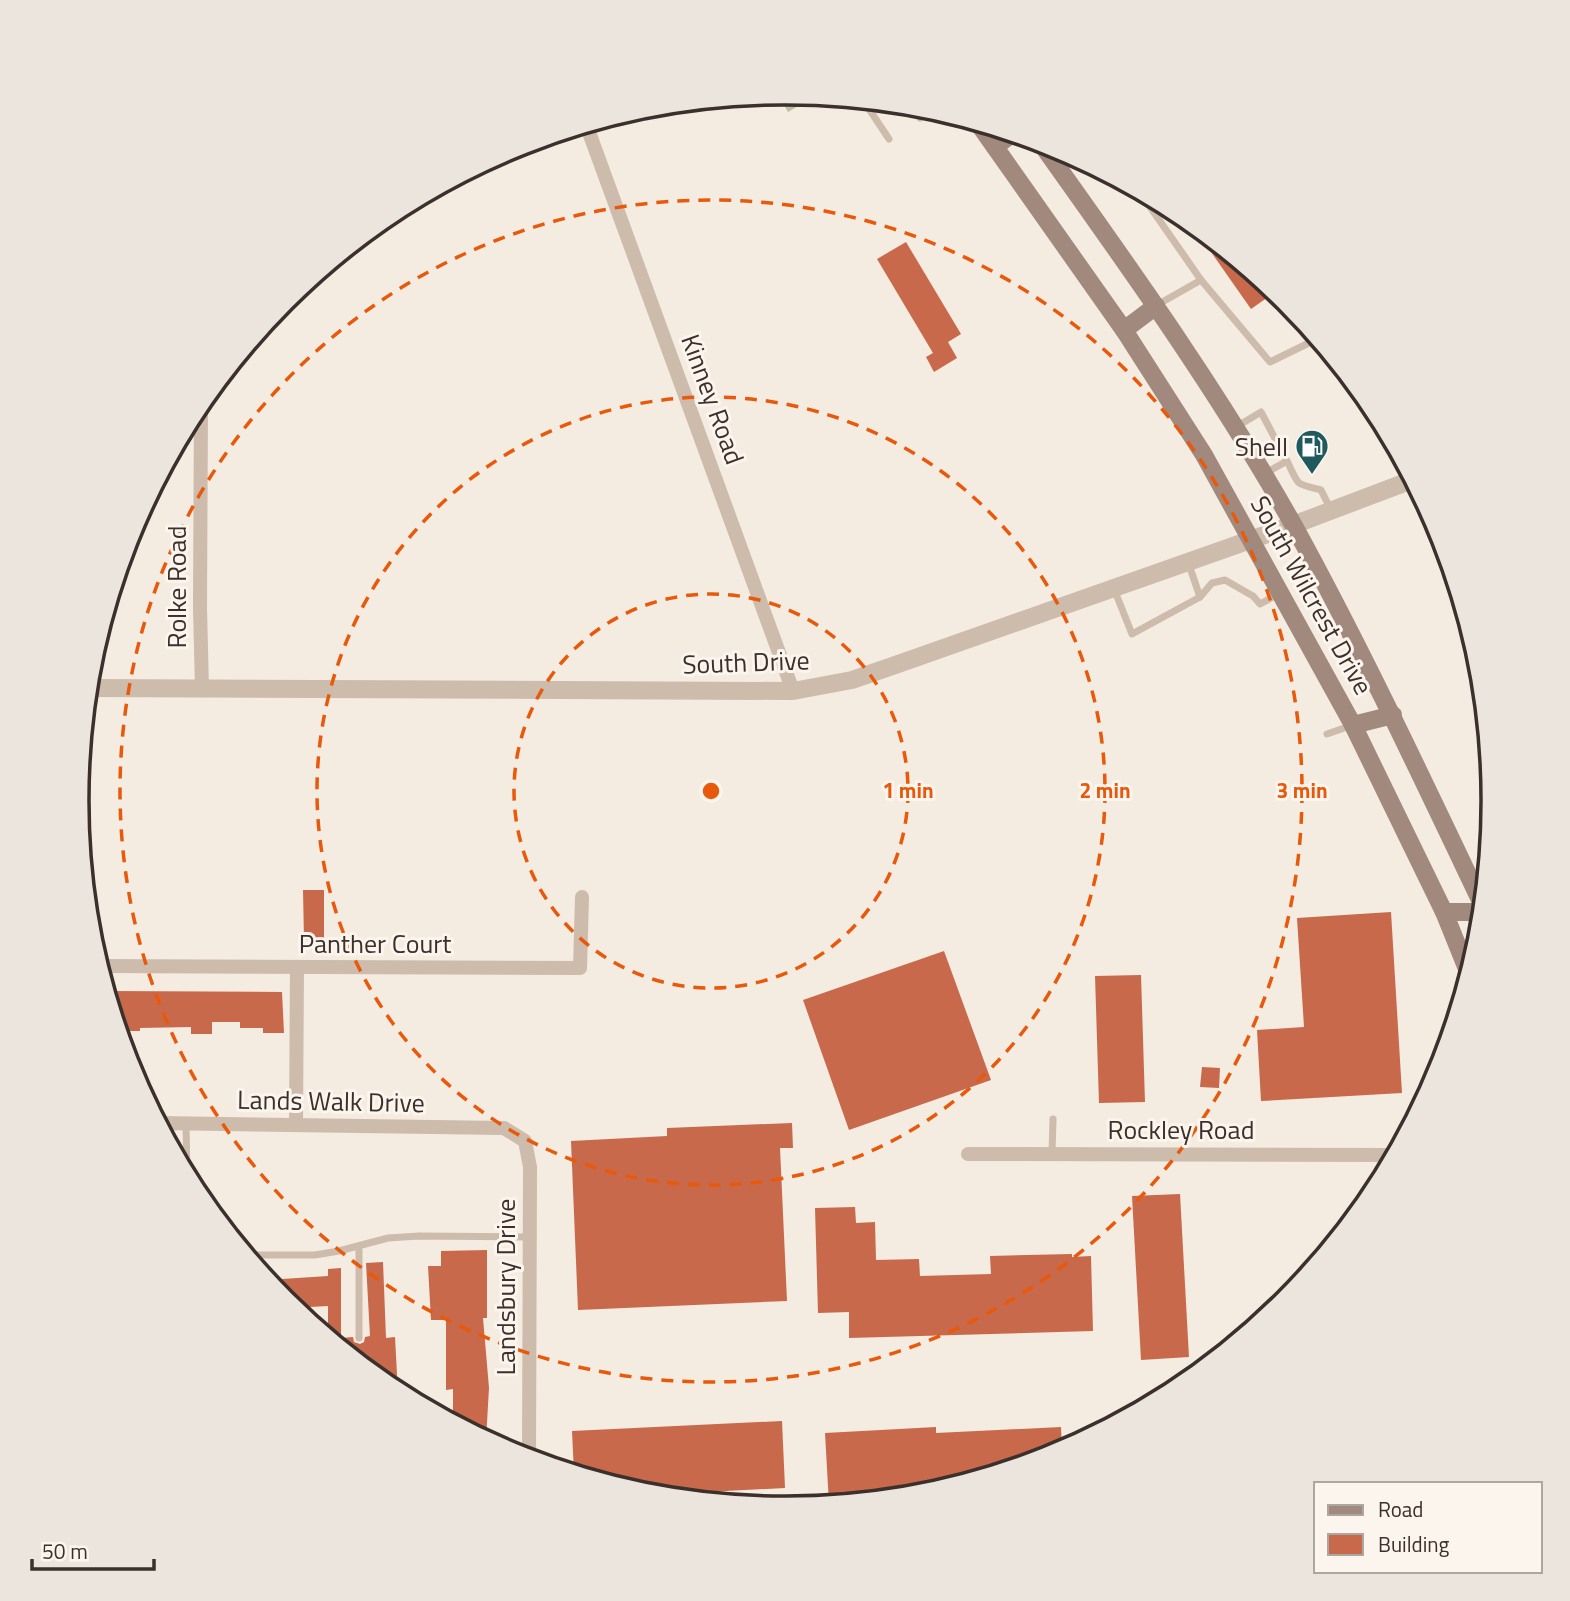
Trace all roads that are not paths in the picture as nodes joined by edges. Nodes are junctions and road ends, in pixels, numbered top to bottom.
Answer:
1 (870, 110) edge
2 (589, 133) edge
3 (986, 135) edge
4 (889, 139) dead end
5 (1004, 140) edge
6 (995, 147) junction
7 (1051, 158) edge
8 (1152, 210) edge
9 (1201, 280) junction
10 (1156, 306) junction
11 (1124, 330) junction
12 (1309, 343) edge
13 (201, 423) edge
14 (1236, 427) junction
15 (1287, 461) junction
16 (1263, 474) junction
17 (1404, 483) edge
18 (1331, 511) junction
19 (1293, 525) junction
20 (1252, 539) junction
21 (1188, 562) junction
22 (1114, 588) junction
23 (1280, 593) junction
24 (1200, 597) junction
25 (99, 688) edge
26 (202, 689) junction
27 (793, 691) junction
28 (1393, 715) junction
29 (1353, 725) junction
30 (1327, 734) dead end
31 (1475, 889) edge
32 (582, 897) dead end
33 (1444, 912) junction
34 (1471, 912) edge
35 (1462, 957) edge
36 (110, 966) edge
37 (298, 967) junction
38 (1053, 1119) dead end
39 (169, 1123) edge
40 (186, 1123) junction
41 (296, 1125) junction
42 (504, 1128) joint
43 (968, 1154) dead end
44 (1052, 1154) junction
45 (187, 1155) edge
46 (1384, 1155) edge
47 (530, 1237) junction
48 (359, 1246) junction
49 (259, 1255) edge
50 (359, 1338) dead end
51 (529, 1447) edge

1 - 4 lane
2 - 27 street, Kinney Road
3 - 6 main road, South Wilcrest Drive
5 - 6 main road
6 - 11 main road, South Wilcrest Drive
7 - 10 main road, South Wilcrest Drive
8 - 9 lane
9 - 10 lane
9 - 12 lane
10 - 11 main road
10 - 14 main road, South Wilcrest Drive
11 - 20 main road, South Wilcrest Drive
13 - 26 street, Rolke Road
14 - 15 lane
14 - 16 main road, South Wilcrest Drive
15 - 16 lane
15 - 18 lane
16 - 19 main road, South Wilcrest Drive
17 - 18 street, South Drive
18 - 19 street, South Drive
19 - 20 street, South Drive
19 - 28 main road, South Wilcrest Drive
20 - 21 street, South Drive
20 - 23 main road, South Wilcrest Drive
21 - 22 street, South Drive
21 - 24 lane
22 - 24 lane
22 - 27 street, South Drive
23 - 24 lane
23 - 29 main road, South Wilcrest Drive
25 - 26 street, South Drive
26 - 27 street, South Drive
28 - 29 main road
28 - 31 main road, South Wilcrest Drive
29 - 30 lane
29 - 33 main road, South Wilcrest Drive
32 - 37 street, Panther Court
33 - 34 main road
33 - 35 main road, South Wilcrest Drive
36 - 37 street, Panther Court
37 - 41 street
38 - 44 lane
39 - 40 street, Lands Walk Drive
40 - 41 street, Lands Walk Drive
40 - 45 lane
41 - 42 street, Lands Walk Drive
42 - 47 street, Landsbury Drive
43 - 44 street, Rockley Road
44 - 46 street, Rockley Road
47 - 48 lane
47 - 51 street, Landsbury Drive
48 - 49 lane
48 - 50 lane

